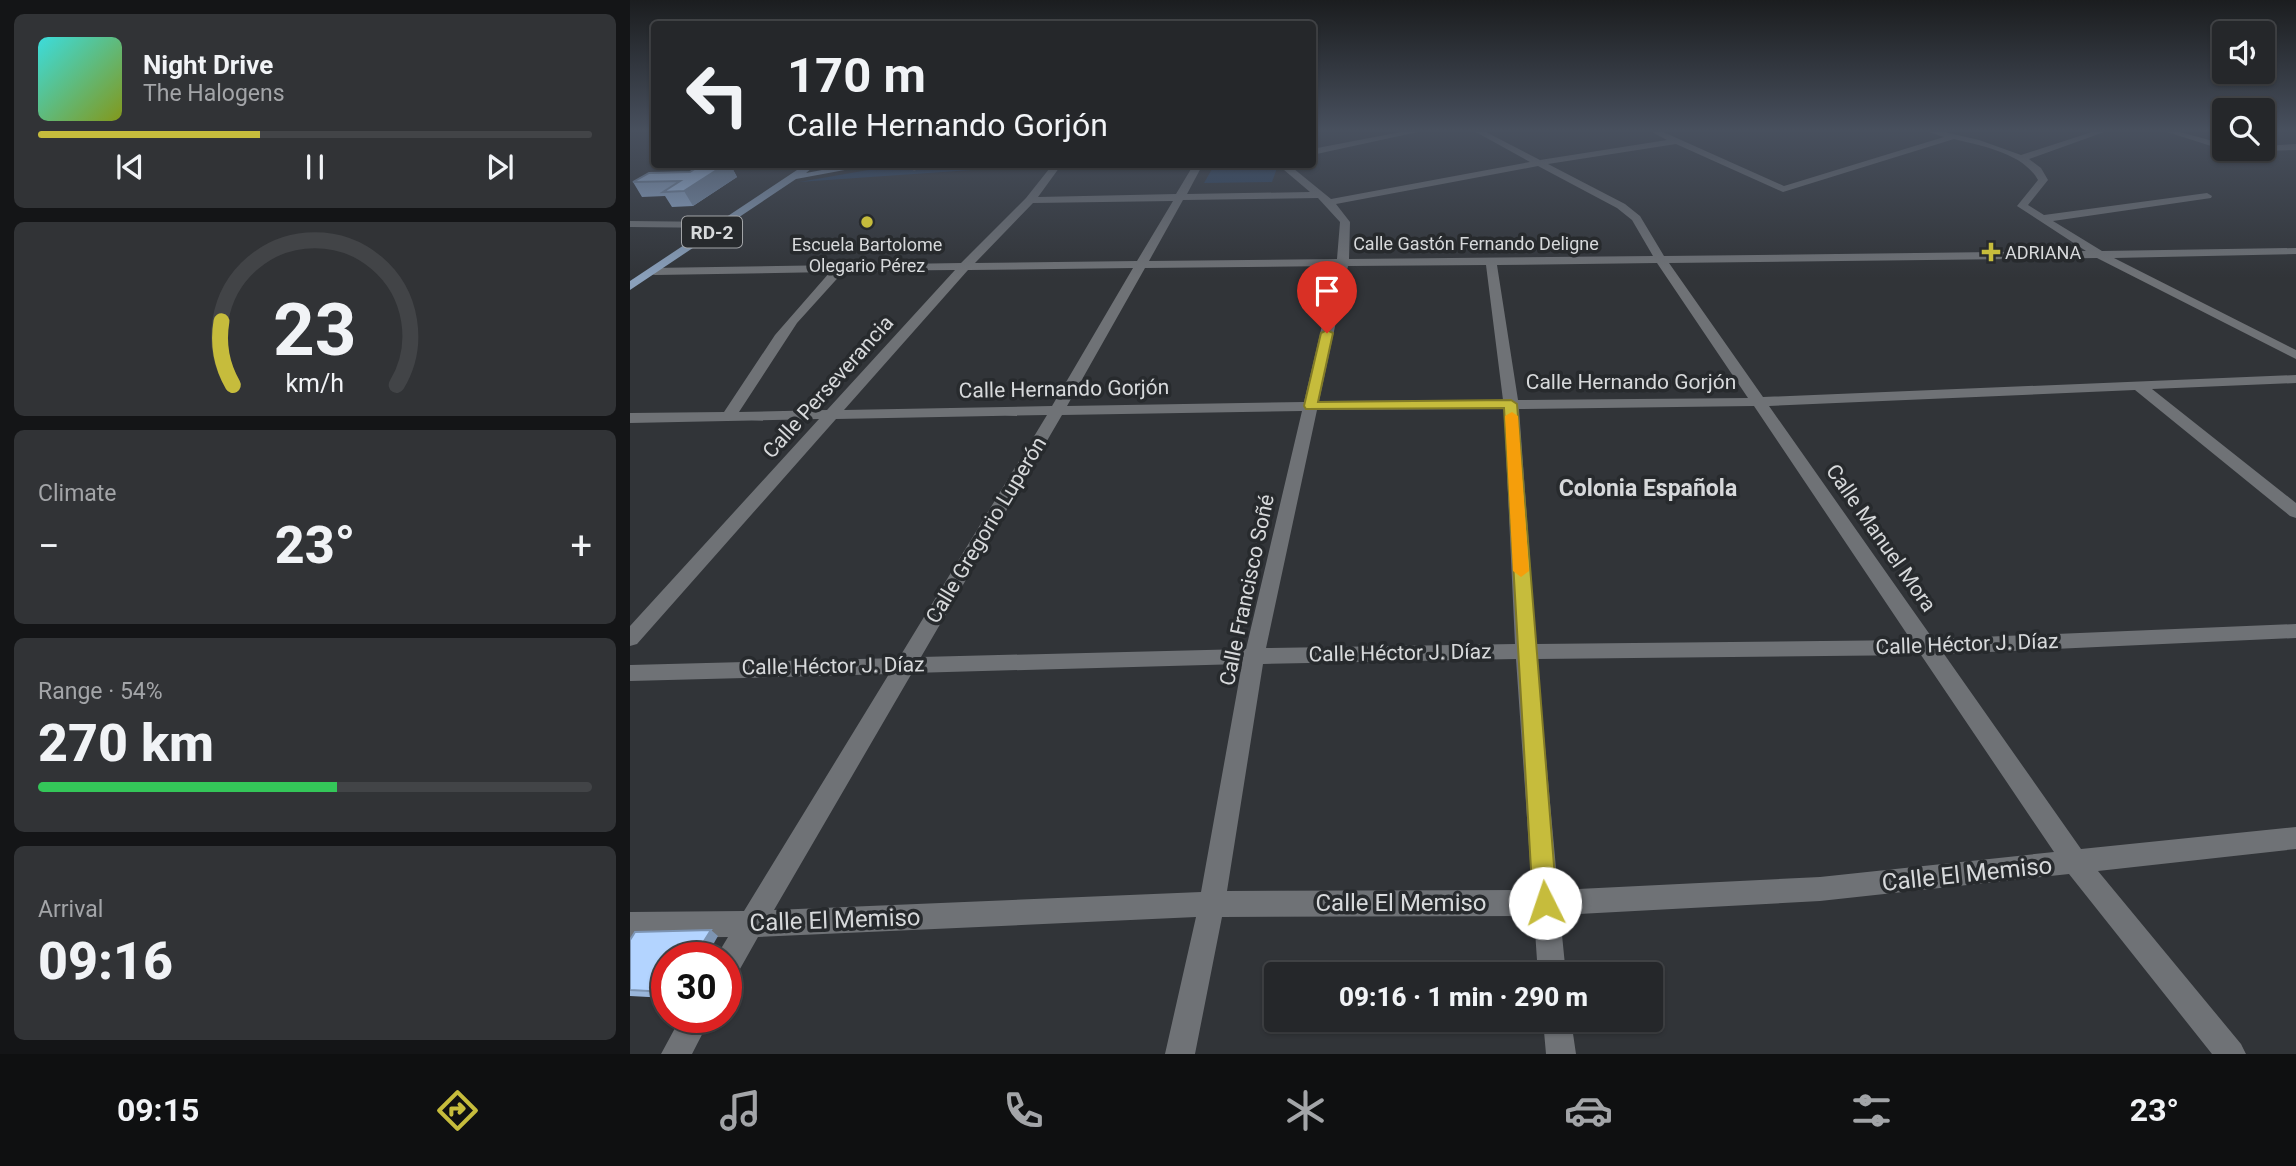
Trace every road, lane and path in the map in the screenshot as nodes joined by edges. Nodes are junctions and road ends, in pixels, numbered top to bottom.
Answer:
1 (791, 180) edge
2 (1045, 180) edge
3 (1190, 180) edge
4 (1301, 180) edge
5 (1433, 180) edge
6 (1570, 180) edge
7 (1764, 180) edge
8 (1815, 180) edge
9 (2043, 180) edge
10 (2207, 196) dead end
11 (1180, 198) junction
12 (1324, 198) junction
13 (1030, 200) junction
14 (2041, 219) junction
15 (630, 224) edge
16 (722, 225) junction
17 (2296, 251) edge
18 (2100, 255) junction
19 (1491, 260) junction
20 (1661, 260) junction
21 (1343, 261) junction
22 (966, 265) junction
23 (1141, 265) junction
24 (841, 268) junction
25 (655, 271) junction
26 (630, 286) edge
27 (2296, 355) edge
28 (2296, 379) edge
29 (2137, 385) junction
30 (1760, 402) junction
31 (1511, 404) junction
32 (1311, 406) junction
33 (1057, 411) junction
34 (831, 415) junction
35 (729, 416) junction
36 (630, 418) edge
37 (2296, 512) edge
38 (2296, 631) edge
39 (630, 639) edge
40 (1929, 647) junction
41 (1526, 652) junction
42 (1255, 656) junction
43 (907, 664) junction
44 (630, 673) edge
45 (2296, 838) edge
46 (2077, 863) junction
47 (1545, 903) junction
48 (1212, 904) junction
49 (751, 924) junction
50 (630, 925) edge
51 (740, 942) edge
52 (1551, 962) edge
53 (1558, 1032) edge
54 (688, 1033) edge
55 (676, 1054) edge
56 (1180, 1054) edge
57 (1561, 1054) edge
58 (2231, 1054) edge

1 - 16 main road, RD-2
2 - 13 street, Calle Perseverancia
3 - 11 street, Calle Gregorio Luperón
4 - 12 street, Calle Francisco Soñé
5 - 12 street
6 - 20 street, Calle Manuel Mora
7 - 8 street
9 - 14 street
10 - 14 street
11 - 12 street
11 - 13 street
11 - 23 street, Calle Gregorio Luperón
12 - 21 street, Calle Francisco Soñé
13 - 22 street, Calle Perseverancia
14 - 18 street
15 - 16 street
16 - 25 main road, RD-2
17 - 18 street, Calle Gastón Fernando Deligne
18 - 20 street, Calle Gastón Fernando Deligne
18 - 27 street
19 - 20 street, Calle Gastón Fernando Deligne
19 - 21 street, Calle Gastón Fernando Deligne
19 - 31 street
20 - 30 street, Calle Manuel Mora
21 - 23 street, Calle Gastón Fernando Deligne
21 - 32 street, Calle Francisco Soñé
22 - 23 street, Calle Gastón Fernando Deligne
22 - 24 street, Calle Gastón Fernando Deligne
22 - 34 street, Calle Perseverancia
23 - 33 street, Calle Gregorio Luperón
24 - 25 street, Calle Gastón Fernando Deligne
24 - 35 street
25 - 26 main road, RD-2
28 - 29 street, Calle Hernando Gorjón
29 - 30 street, Calle Hernando Gorjón
29 - 37 street
30 - 31 street, Calle Hernando Gorjón
30 - 40 street, Calle Manuel Mora
31 - 32 street, Calle Hernando Gorjón
31 - 41 street
32 - 33 street, Calle Hernando Gorjón
32 - 42 street, Calle Francisco Soñé
33 - 34 street, Calle Hernando Gorjón
33 - 43 street, Calle Gregorio Luperón
34 - 35 street, Calle Hernando Gorjón
34 - 39 street, Calle Perseverancia
35 - 36 street, Calle Hernando Gorjón
38 - 40 street, Calle Héctor J. Díaz
40 - 41 street, Calle Héctor J. Díaz
40 - 46 street, Calle Manuel Mora
41 - 42 street, Calle Héctor J. Díaz
41 - 47 street
42 - 43 street, Calle Héctor J. Díaz
42 - 48 street, Calle Francisco Soñé
43 - 44 street, Calle Héctor J. Díaz
43 - 49 street, Calle Gregorio Luperón
45 - 46 street, Calle El Memiso
46 - 47 street, Calle El Memiso
46 - 58 street, Calle Manuel Mora
47 - 48 street, Calle El Memiso
47 - 52 street
48 - 49 street, Calle El Memiso
48 - 56 street, Calle Francisco Soñé
49 - 50 street, Calle El Memiso
49 - 51 street, Calle Gregorio Luperón
53 - 57 street
54 - 55 street

